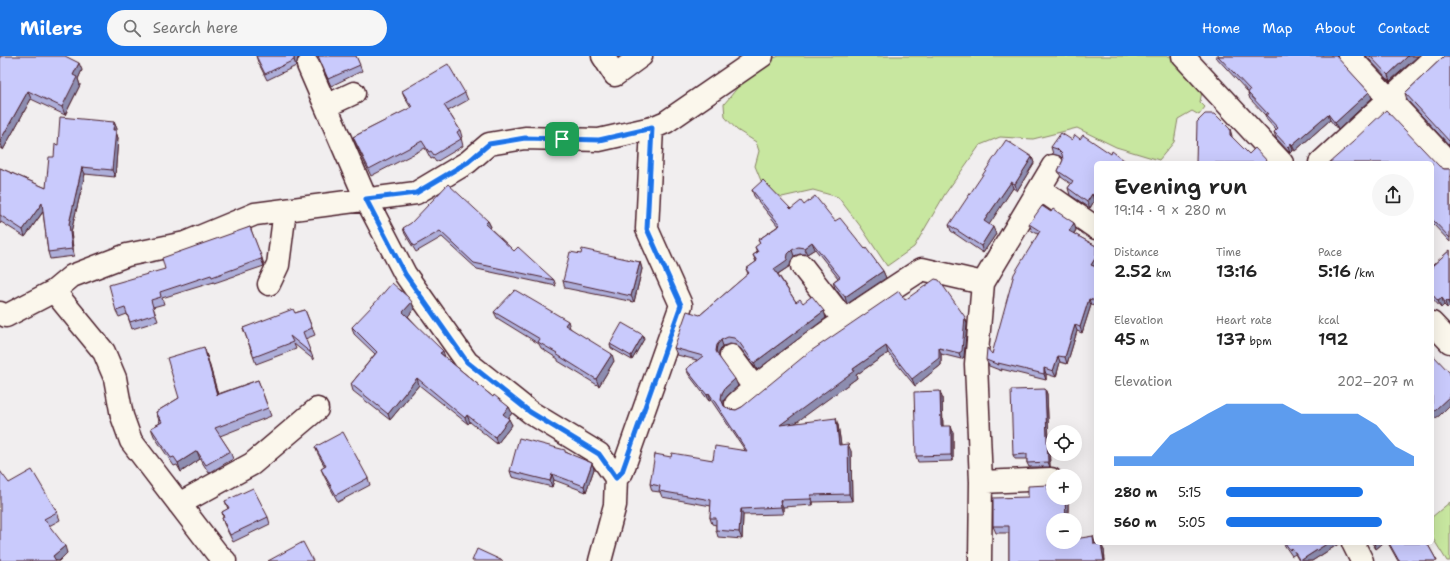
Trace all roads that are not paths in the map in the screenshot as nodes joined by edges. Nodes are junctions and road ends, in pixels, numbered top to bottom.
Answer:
1 (603, 56) edge
2 (641, 56) edge
3 (762, 56) edge
4 (1182, 56) edge
5 (1349, 56) edge
6 (1436, 56) edge
7 (308, 65) dead end
8 (354, 93) dead end
9 (1389, 100) junction
10 (326, 106) junction
11 (652, 128) junction
12 (1280, 161) edge
13 (1322, 161) edge
14 (1450, 164) edge
15 (1054, 166) dead end
16 (1040, 189) junction
17 (366, 199) junction
18 (285, 210) junction
19 (1094, 227) edge
20 (802, 266) dead end
21 (983, 283) junction
22 (269, 284) dead end
23 (54, 291) junction
24 (0, 313) edge
25 (844, 320) junction
26 (1434, 325) edge
27 (1450, 342) edge
28 (731, 356) dead end
29 (754, 387) junction
30 (736, 404) dead end
31 (317, 409) dead end
32 (616, 478) junction
33 (1046, 479) edge
34 (981, 482) junction
35 (179, 504) junction
36 (1355, 545) edge
37 (216, 558) edge
38 (974, 560) edge
39 (600, 561) edge
40 (1362, 561) edge

1 - 2 street
3 - 11 street
4 - 12 street
5 - 9 street
6 - 9 street
7 - 10 street
8 - 10 street
9 - 13 street
9 - 14 street
10 - 17 street
11 - 17 street
11 - 32 street
15 - 16 street
16 - 19 street
16 - 21 street
17 - 18 street
17 - 32 street
18 - 22 street
18 - 23 street
20 - 25 street
21 - 25 street
21 - 34 street
23 - 24 street
23 - 35 street
25 - 29 street
26 - 27 street
28 - 29 street
29 - 30 street
31 - 35 street
32 - 39 street
33 - 34 street
34 - 38 street
35 - 37 street
36 - 40 street

